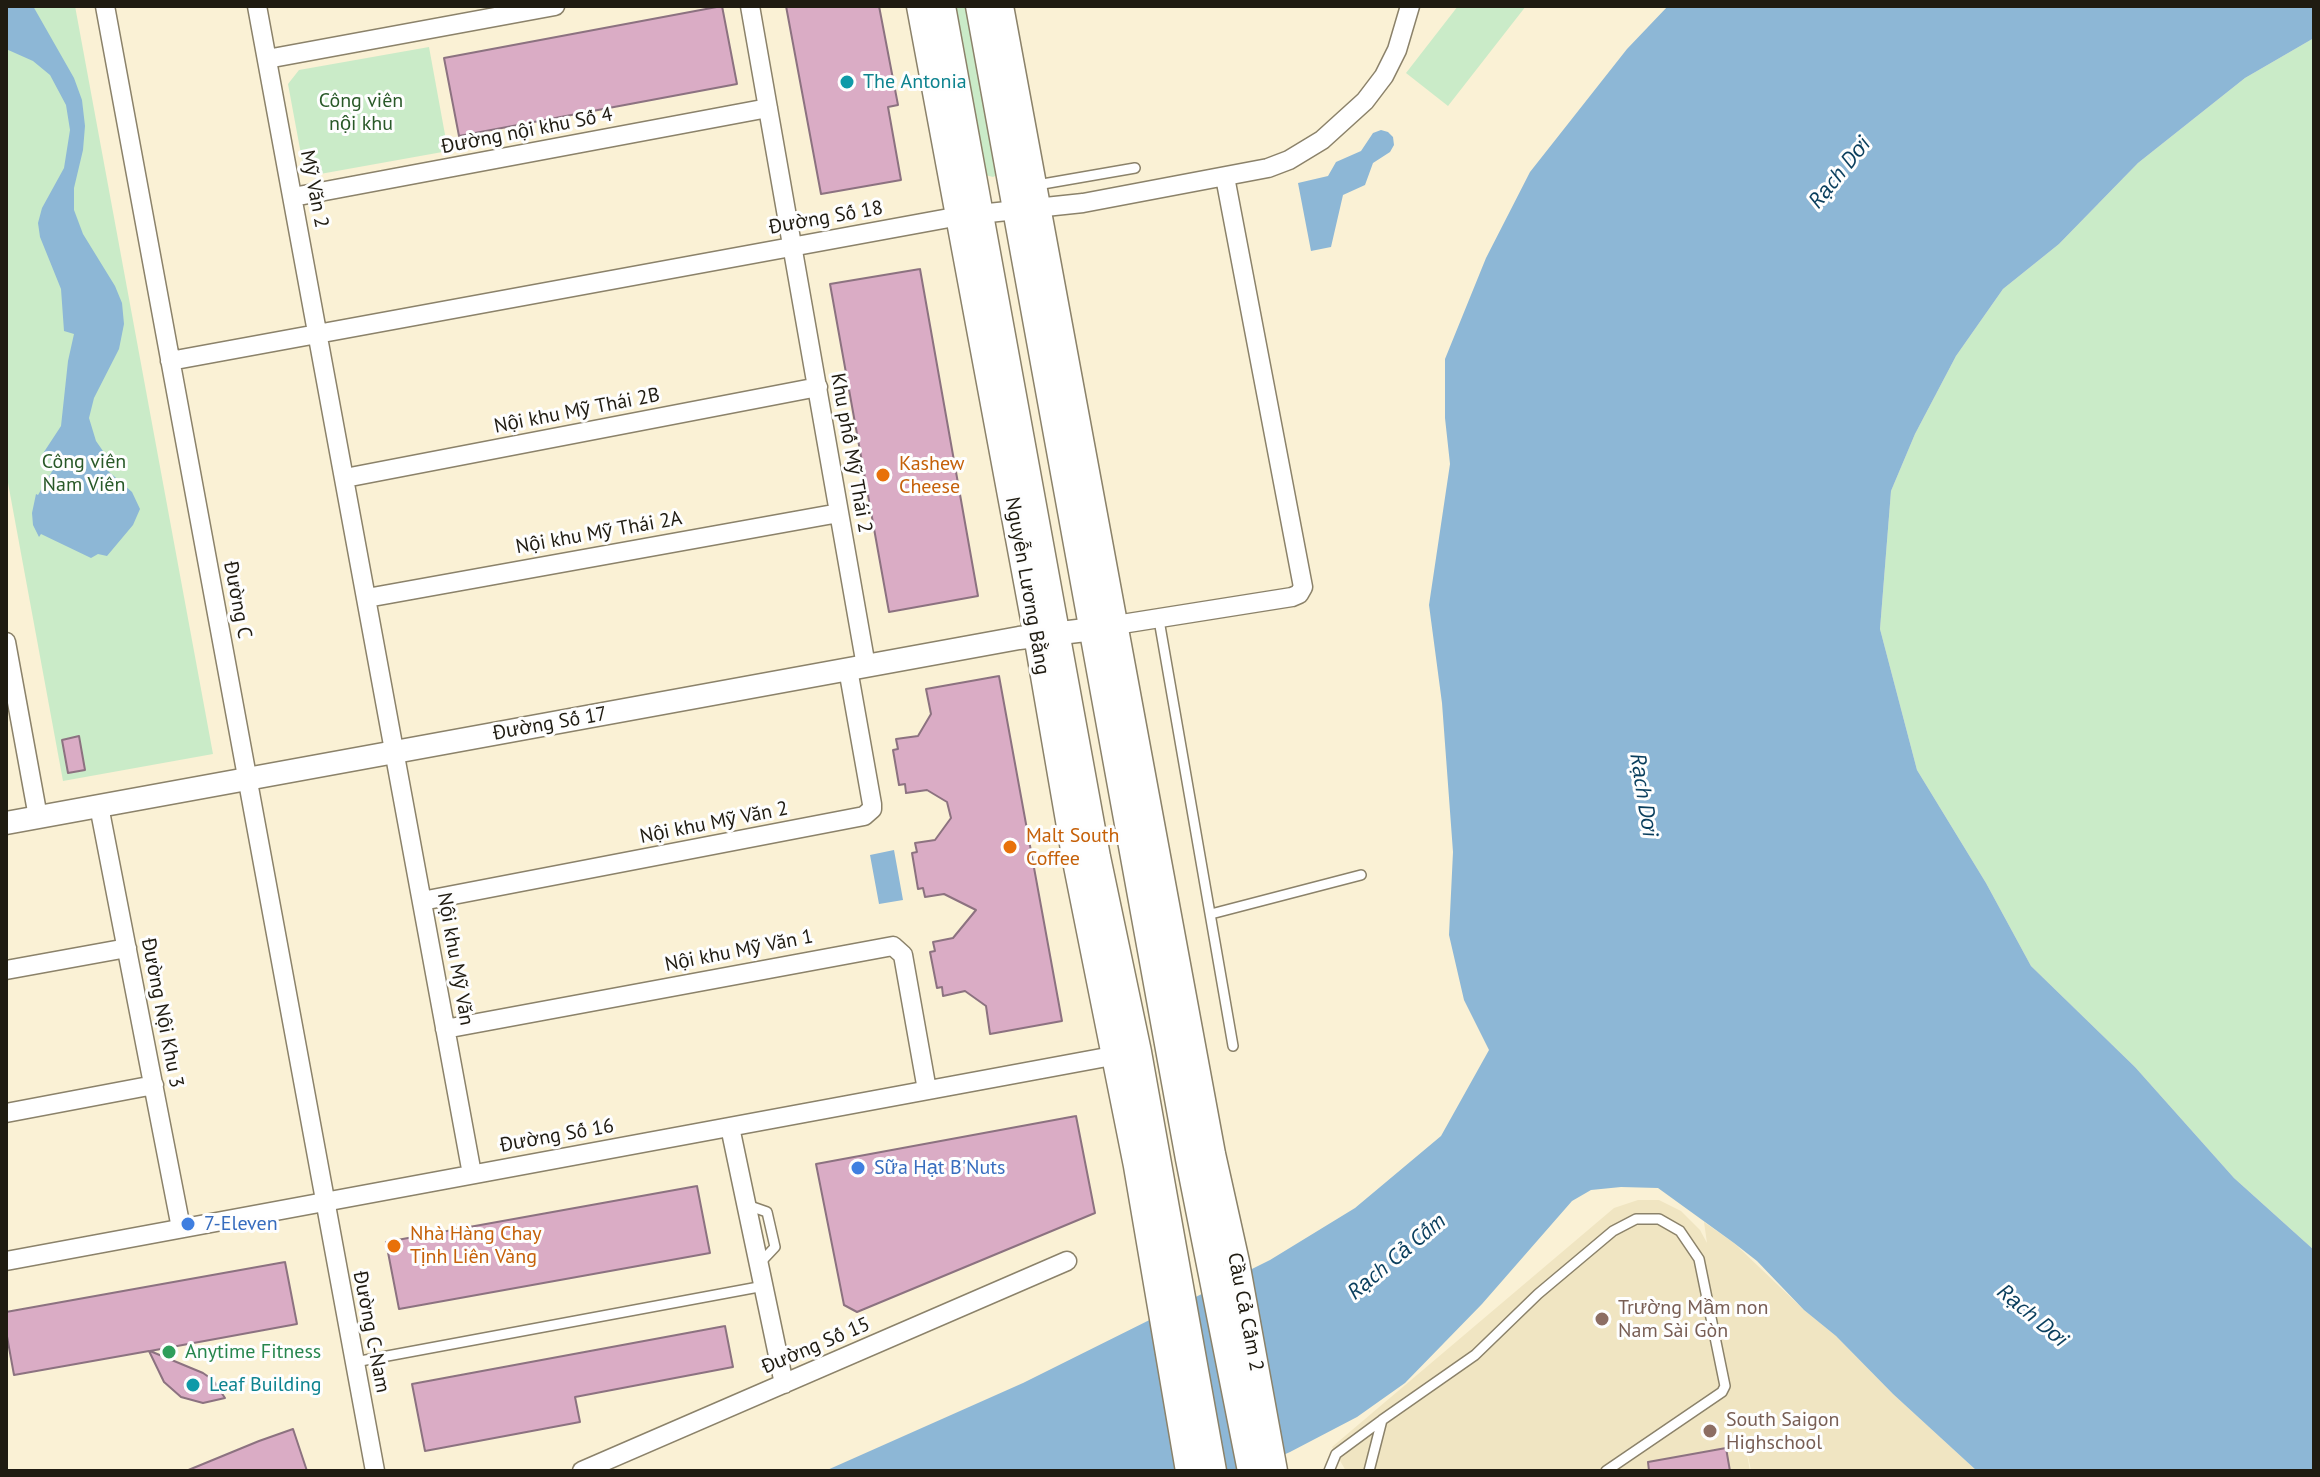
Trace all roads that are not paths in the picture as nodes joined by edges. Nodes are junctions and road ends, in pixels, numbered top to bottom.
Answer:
1 (105, 6) edge
2 (257, 6) edge
3 (555, 6) edge
4 (750, 6) edge
5 (920, 6) edge
6 (942, 6) edge
7 (979, 6) edge
8 (1000, 6) edge
9 (1410, 6) edge
10 (267, 59) junction
11 (768, 108) junction
12 (1135, 168) dead end
13 (1225, 177) junction
14 (293, 197) junction
15 (1029, 201) junction
16 (970, 215) junction
17 (793, 247) junction
18 (319, 333) junction
19 (170, 361) junction
20 (818, 387) junction
21 (345, 478) junction
22 (839, 513) junction
23 (367, 598) junction
24 (1159, 620) junction
25 (1104, 627) junction
26 (1046, 634) junction
27 (6, 642) edge
28 (857, 668) junction
29 (395, 752) junction
30 (248, 779) junction
31 (99, 806) junction
32 (38, 817) junction
33 (6, 823) edge
34 (1361, 875) dead end
35 (422, 901) junction
36 (1211, 914) junction
37 (127, 948) junction
38 (6, 970) edge
39 (445, 1029) junction
40 (1233, 1046) dead end
41 (1127, 1054) junction
42 (154, 1085) junction
43 (927, 1090) junction
44 (6, 1113) edge
45 (730, 1127) junction
46 (1200, 1156) junction
47 (1148, 1165) junction
48 (472, 1174) junction
49 (324, 1202) junction
50 (181, 1228) junction
51 (6, 1261) edge
52 (1067, 1261) dead end
53 (764, 1286) junction
54 (355, 1362) junction
55 (784, 1384) junction
56 (1382, 1420) junction
57 (375, 1471) edge
58 (582, 1471) edge
59 (1189, 1471) edge
60 (1213, 1471) edge
61 (1251, 1471) edge
62 (1274, 1471) edge
63 (1329, 1471) edge
64 (1369, 1471) edge
65 (1606, 1471) edge

1 - 19 street, Đường C
2 - 10 street, Mỹ Văn 2
3 - 10 street
4 - 11 street
5 - 16 main road, Nguyễn Lương Bằng
6 - 16 main road, Nguyễn Lương Bằng
7 - 15 main road
8 - 15 main road
9 - 13 street, Đường Số 18
10 - 14 street, Mỹ Văn 2
11 - 14 street, Đường nội khu Số 4
11 - 17 street
12 - 15 lane
13 - 15 street, Đường Số 18
13 - 24 street
14 - 18 street, Mỹ Văn 2
15 - 16 street, Đường Số 18
15 - 25 main road
16 - 17 street, Đường Số 18
16 - 26 main road, Nguyễn Lương Bằng
17 - 18 street, Đường Số 18
17 - 20 street, Khu phố Mỹ Thái 2
18 - 19 street, Đường Số 18
18 - 21 street
19 - 30 street, Đường C
20 - 21 street, Nội khu Mỹ Thái 2B
20 - 22 street, Khu phố Mỹ Thái 2
21 - 23 street
22 - 23 street, Nội khu Mỹ Thái 2A
22 - 28 street, Khu phố Mỹ Thái 2
23 - 29 street
24 - 25 street
24 - 36 lane
25 - 26 street, Đường Số 17
25 - 46 main road
26 - 28 street, Đường Số 17
26 - 41 main road, Nguyễn Lương Bằng
27 - 32 street
28 - 29 street, Đường Số 17
28 - 35 street, Nội khu Mỹ Văn 2
29 - 30 street, Đường Số 17
29 - 35 street, Nội khu Mỹ Văn
30 - 31 street, Đường Số 17
30 - 49 street, Đường C
31 - 32 street, Đường Số 17
31 - 37 street, Đường Nội Khu 3
32 - 33 street, Đường Số 17
34 - 36 lane
35 - 39 street, Nội khu Mỹ Văn
36 - 40 lane
37 - 38 street
37 - 42 street, Đường Nội Khu 3
39 - 43 street, Nội khu Mỹ Văn 1
39 - 48 street, Nội khu Mỹ Văn
41 - 43 street, Đường Số 16
41 - 47 main road, Nguyễn Lương Bằng
42 - 44 street
42 - 50 street, Đường Nội Khu 3
43 - 45 street, Đường Số 16
45 - 48 street, Đường Số 16
45 - 53 street
46 - 61 main road, Cầu Cả Cấm 2
46 - 62 main road, Cầu Cả Cấm 2
47 - 59 main road
47 - 60 main road
48 - 49 street, Đường Số 16
49 - 50 street, Đường Số 16
49 - 54 street, Đường C-Nam
50 - 51 street, Đường Số 16
52 - 55 street, Đường Số 15
53 - 54 lane
53 - 55 street
54 - 57 street, Đường C-Nam
55 - 58 street, Đường Số 15
56 - 63 lane
56 - 64 lane
56 - 65 lane

